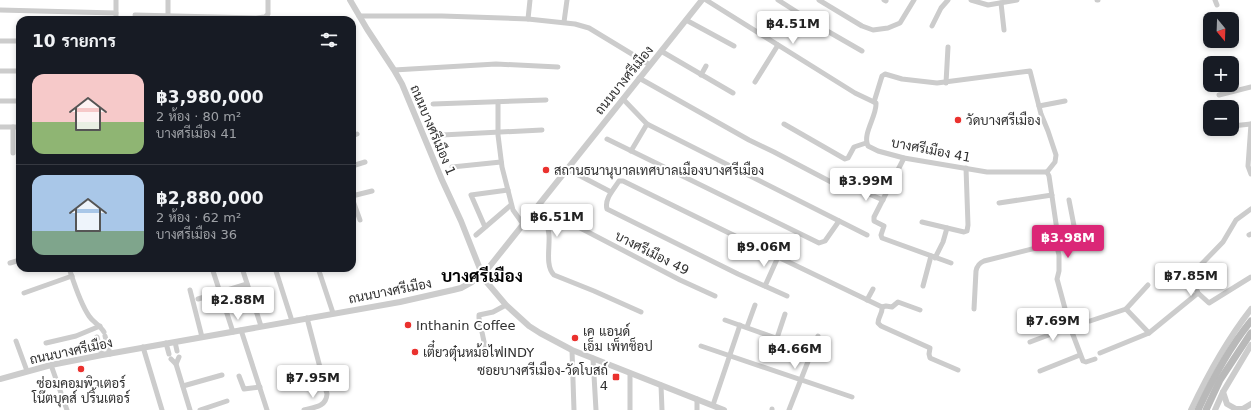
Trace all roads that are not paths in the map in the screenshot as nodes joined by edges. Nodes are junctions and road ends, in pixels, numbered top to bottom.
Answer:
1 (116, 0) edge
2 (168, 0) edge
3 (268, 0) edge
4 (350, 0) edge
5 (530, 0) edge
6 (567, 0) edge
7 (702, 0) edge
8 (706, 0) edge
9 (778, 0) edge
10 (818, 0) edge
11 (914, 0) edge
12 (948, 0) edge
13 (971, 0) edge
14 (1017, 0) edge
15 (1002, 3) junction
16 (0, 10) edge
17 (116, 13) joint
18 (135, 15) dead end
19 (168, 15) junction
20 (197, 16) edge
21 (266, 16) edge
22 (359, 16) junction
23 (528, 19) junction
24 (686, 20) junction
25 (564, 22) junction
26 (932, 26) dead end
27 (1004, 30) dead end
28 (0, 41) edge
29 (16, 41) edge
30 (778, 45) junction
31 (734, 46) dead end
32 (948, 47) dead end
33 (661, 51) junction
34 (862, 51) dead end
35 (650, 65) junction
36 (706, 66) dead end
37 (558, 67) dead end
38 (394, 70) junction
39 (0, 71) edge
40 (16, 71) edge
41 (701, 75) junction
42 (639, 78) junction
43 (755, 82) dead end
44 (946, 83) junction
45 (1251, 87) edge
46 (733, 93) dead end
47 (1219, 94) dead end
48 (622, 99) junction
49 (16, 100) edge
50 (546, 100) dead end
51 (0, 101) edge
52 (1065, 101) dead end
53 (498, 102) junction
54 (874, 102) junction
55 (433, 104) dead end
56 (1039, 106) junction
57 (647, 124) junction
58 (784, 124) dead end
59 (1251, 124) edge
60 (1239, 125) edge
61 (0, 127) edge
62 (13, 127) joint
63 (542, 130) dead end
64 (498, 132) junction
65 (442, 135) dead end
66 (607, 139) dead end
67 (866, 143) junction
68 (631, 151) junction
69 (13, 153) dead end
70 (904, 158) junction
71 (365, 162) dead end
72 (502, 162) junction
73 (356, 165) edge
74 (452, 167) dead end
75 (966, 168) junction
76 (567, 169) junction
77 (1047, 172) junction
78 (1251, 174) edge
79 (833, 183) dead end
80 (855, 188) dead end
81 (508, 190) junction
82 (372, 191) dead end
83 (611, 192) junction
84 (1052, 195) junction
85 (356, 196) edge
86 (883, 200) junction
87 (1069, 200) dead end
88 (999, 203) dead end
89 (511, 205) junction
90 (538, 206) junction
91 (356, 208) edge
92 (1251, 209) edge
93 (545, 210) junction
94 (360, 220) dead end
95 (839, 221) junction
96 (922, 222) dead end
97 (523, 224) junction
98 (485, 227) junction
99 (947, 228) junction
100 (476, 235) dead end
101 (867, 235) dead end
102 (1056, 243) junction
103 (1082, 246) dead end
104 (933, 257) junction
105 (778, 258) junction
106 (16, 261) edge
107 (10, 263) dead end
108 (951, 263) dead end
109 (70, 272) edge
110 (213, 272) edge
111 (243, 272) edge
112 (276, 272) edge
113 (319, 272) edge
114 (482, 275) junction
115 (72, 276) junction
116 (1251, 277) edge
117 (247, 284) junction
118 (1148, 285) dead end
119 (766, 286) junction
120 (923, 286) dead end
121 (874, 289) dead end
122 (190, 290) dead end
123 (24, 293) dead end
124 (219, 293) junction
125 (1198, 293) junction
126 (715, 296) dead end
127 (787, 296) dead end
128 (198, 300) dead end
129 (867, 300) junction
130 (506, 305) junction
131 (755, 306) dead end
132 (882, 307) junction
133 (1126, 308) junction
134 (974, 309) dead end
135 (1251, 309) edge
136 (920, 310) dead end
137 (641, 312) dead end
138 (332, 313) junction
139 (786, 314) dead end
140 (307, 318) junction
141 (92, 320) junction
142 (292, 320) junction
143 (725, 320) dead end
144 (1251, 320) edge
145 (1090, 321) dead end
146 (740, 325) junction
147 (100, 326) junction
148 (261, 326) junction
149 (1085, 326) dead end
150 (747, 327) junction
151 (241, 330) junction
152 (1071, 330) junction
153 (232, 332) junction
154 (96, 333) junction
155 (1251, 333) edge
156 (1149, 334) junction
157 (818, 336) dead end
158 (202, 337) junction
159 (777, 338) junction
160 (16, 341) dead end
161 (175, 342) junction
162 (1030, 342) dead end
163 (46, 343) dead end
164 (166, 343) junction
165 (1251, 345) edge
166 (701, 346) dead end
167 (143, 347) junction
168 (572, 350) junction
169 (177, 351) dead end
170 (486, 351) dead end
171 (812, 351) junction
172 (1100, 353) dead end
173 (110, 354) junction
174 (168, 354) dead end
175 (102, 355) junction
176 (1080, 355) junction
177 (730, 356) junction
178 (179, 357) dead end
179 (593, 358) junction
180 (171, 359) dead end
181 (1095, 359) dead end
182 (176, 364) junction
183 (51, 365) junction
184 (958, 370) dead end
185 (27, 371) junction
186 (1040, 371) dead end
187 (630, 373) junction
188 (222, 375) dead end
189 (239, 376) dead end
190 (0, 379) edge
191 (801, 379) junction
192 (662, 385) junction
193 (183, 386) junction
194 (260, 387) junction
195 (1223, 392) junction
196 (852, 397) dead end
197 (697, 399) junction
198 (227, 401) dead end
199 (1251, 404) edge
200 (713, 405) junction
201 (67, 410) edge
202 (162, 410) edge
203 (190, 410) edge
204 (200, 410) edge
205 (267, 410) edge
206 (304, 410) edge
207 (574, 410) edge
208 (596, 410) edge
209 (630, 410) edge
210 (662, 410) edge
211 (697, 410) edge
212 (724, 410) edge
213 (789, 410) edge
214 (1193, 410) edge
215 (1206, 410) edge
216 (1215, 410) edge
217 (1242, 410) edge

1 - 17 street
2 - 19 street
3 - 21 street
4 - 22 street, ถนนบางศรีเมือง 1
5 - 23 street
6 - 25 street
7 - 24 street, ถนนบางศรีเมือง
8 - 30 street
9 - 34 street
10 - 11 street
12 - 26 street
13 - 15 street
14 - 15 street
15 - 27 street
16 - 17 street
18 - 19 street
19 - 20 street
22 - 23 street
22 - 38 street, ถนนบางศรีเมือง 1
23 - 25 street
24 - 31 street
24 - 33 street, ถนนบางศรีเมือง
25 - 35 street
28 - 29 street
30 - 43 street
30 - 54 street
32 - 44 street
33 - 35 street, ถนนบางศรีเมือง
33 - 41 street
35 - 42 street, ถนนบางศรีเมือง
36 - 41 street
37 - 38 street
38 - 114 street, ถนนบางศรีเมือง 1
39 - 40 street
41 - 46 street
42 - 48 street, ถนนบางศรีเมือง
42 - 79 street
44 - 54 street
44 - 56 street
45 - 47 street
48 - 57 street
48 - 76 street, ถนนบางศรีเมือง
49 - 51 street
50 - 53 street
52 - 56 street
53 - 55 street
53 - 64 street
54 - 67 street
56 - 77 street
57 - 68 street
57 - 95 street
58 - 67 street
59 - 60 street
59 - 78 street
61 - 62 street
62 - 69 street
63 - 64 street
64 - 65 street
64 - 72 street
66 - 68 street
67 - 70 street, บางศรีเมือง 41
68 - 95 street
70 - 75 street, บางศรีเมือง 41
70 - 86 street
71 - 73 street
72 - 74 street
72 - 81 street
75 - 77 street, บางศรีเมือง 41
75 - 99 street
76 - 83 street
76 - 90 street, ถนนบางศรีเมือง
77 - 84 street
80 - 86 street
81 - 89 street
81 - 98 street
82 - 85 street
83 - 105 street
83 - 119 street
84 - 88 street
84 - 102 street
86 - 104 street
87 - 103 street
89 - 97 street
89 - 98 street
90 - 93 street, บางศรีเมือง 49
90 - 97 street, ถนนบางศรีเมือง
91 - 94 street
92 - 125 street
93 - 126 street, บางศรีเมือง 49
93 - 137 street
95 - 101 street
96 - 99 street
97 - 114 street, ถนนบางศรีเมือง
98 - 100 street
99 - 104 street
102 - 134 street
102 - 152 street
104 - 108 street
104 - 120 street
105 - 119 street
105 - 129 street
106 - 107 street
109 - 115 street
110 - 124 street
111 - 117 street
112 - 142 street
113 - 138 street
114 - 130 street, ถนนบางศรีเมือง 1
114 - 138 street, ถนนบางศรีเมือง
115 - 123 street
115 - 141 street
116 - 125 street
117 - 124 street
117 - 148 street
118 - 133 street
119 - 127 street
121 - 129 street
122 - 158 street
124 - 128 street
124 - 153 street
125 - 156 street
129 - 132 street
130 - 168 street, ถนนบางศรีเมือง 1
130 - 170 street
131 - 150 street
132 - 136 street
132 - 184 street
133 - 145 street
133 - 156 street
135 - 214 street
138 - 140 street, ถนนบางศรีเมือง
139 - 159 street
140 - 142 street, ถนนบางศรีเมือง
140 - 206 street
141 - 147 street
141 - 154 street
142 - 148 street, ถนนบางศรีเมือง
143 - 146 street
144 - 214 main road
146 - 150 street
146 - 177 street
147 - 154 street
147 - 173 street
148 - 151 street, ถนนบางศรีเมือง
149 - 152 street
150 - 159 street
151 - 153 street, ถนนบางศรีเมือง
151 - 194 street
152 - 162 street
152 - 176 street
153 - 158 street, ถนนบางศรีเมือง
154 - 163 street
154 - 175 street
155 - 215 main road
156 - 172 street
157 - 171 street
158 - 161 street, ถนนบางศรีเมือง
159 - 171 street
160 - 185 street
161 - 164 street, ถนนบางศรีเมือง
161 - 169 street
164 - 167 street, ถนนบางศรีเมือง
164 - 174 street
165 - 195 street
166 - 177 street
167 - 173 street, ถนนบางศรีเมือง
167 - 202 street
168 - 179 street, ถนนบางศรีเมือง 1
168 - 207 street
171 - 191 street
173 - 175 street, ถนนบางศรีเมือง
175 - 183 street, ถนนบางศรีเมือง
176 - 181 street
176 - 186 street
177 - 191 street
177 - 200 street
178 - 182 street
179 - 187 street, ถนนบางศรีเมือง 1
179 - 208 street
180 - 182 street
182 - 193 street
183 - 185 street, ถนนบางศรีเมือง
183 - 201 street
185 - 190 street, ถนนบางศรีเมือง
187 - 192 street, ถนนบางศรีเมือง 1
187 - 209 street
188 - 193 street
189 - 194 street
191 - 196 street
191 - 213 street
192 - 197 street, ถนนบางศรีเมือง 1
192 - 210 street
193 - 203 street
194 - 205 street
195 - 216 street
195 - 217 street
197 - 200 street, ถนนบางศรีเมือง 1
197 - 211 street
198 - 204 street
199 - 217 street
200 - 212 street, ถนนบางศรีเมือง 1

